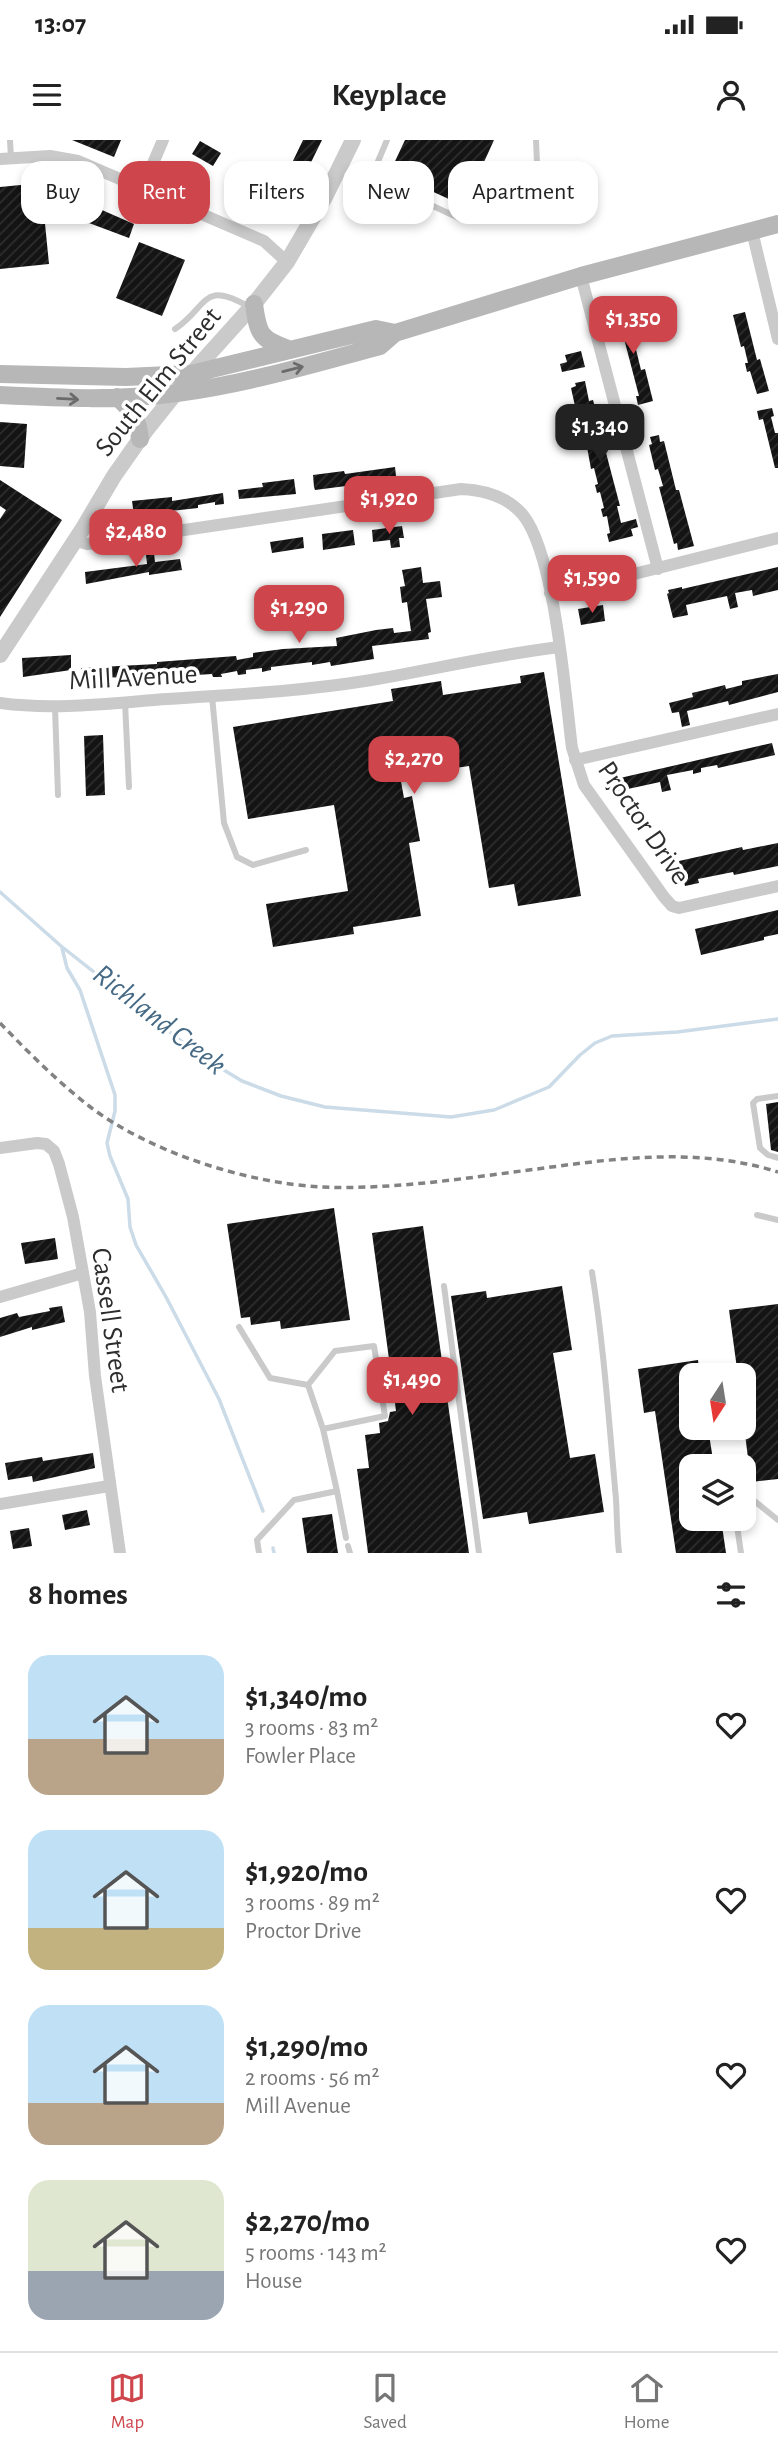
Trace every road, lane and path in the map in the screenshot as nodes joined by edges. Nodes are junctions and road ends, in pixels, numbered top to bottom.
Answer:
1 (10, 140) edge
2 (163, 140) edge
3 (353, 140) edge
4 (387, 140) edge
5 (536, 140) edge
6 (6, 158) edge
7 (154, 161) edge
8 (378, 161) edge
9 (338, 172) junction
10 (343, 172) edge
11 (118, 179) edge
12 (434, 207) edge
13 (210, 219) edge
14 (778, 224) edge
15 (752, 231) junction
16 (287, 262) junction
17 (581, 276) junction
18 (252, 306) junction
19 (175, 329) dead end
20 (395, 333) junction
21 (778, 339) edge
22 (289, 349) junction
23 (0, 374) edge
24 (191, 374) junction
25 (175, 393) junction
26 (0, 395) edge
27 (117, 397) junction
28 (140, 439) junction
29 (778, 538) edge
30 (74, 540) junction
31 (658, 569) junction
32 (550, 593) junction
33 (559, 647) junction
34 (0, 655) edge
35 (212, 696) junction
36 (125, 702) junction
37 (0, 703) edge
38 (55, 705) junction
39 (778, 714) edge
40 (575, 760) junction
41 (129, 787) dead end
42 (58, 795) dead end
43 (306, 850) dead end
44 (778, 886) edge
45 (778, 1096) edge
46 (0, 1148) edge
47 (778, 1158) edge
48 (757, 1215) dead end
49 (778, 1220) edge
50 (592, 1272) dead end
51 (83, 1273) junction
52 (444, 1286) dead end
53 (0, 1297) edge
54 (239, 1327) dead end
55 (308, 1385) junction
56 (323, 1429) junction
57 (109, 1486) junction
58 (337, 1491) junction
59 (756, 1502) edge
60 (0, 1504) edge
61 (778, 1520) edge
62 (738, 1531) edge
63 (348, 1546) edge
64 (120, 1553) edge
65 (259, 1553) edge
66 (479, 1553) edge
67 (619, 1553) edge
68 (741, 1553) edge

1 - 6 lane
2 - 7 street
3 - 9 street, South Elm Street
4 - 8 lane
5 - 12 lane
6 - 11 street
9 - 10 lane
9 - 16 street, South Elm Street
13 - 16 street
14 - 15 main road
15 - 17 main road
15 - 21 street
16 - 18 street, South Elm Street
17 - 20 main road
17 - 31 street
18 - 19 lane
18 - 22 main road
18 - 24 street, South Elm Street
20 - 22 main road
25 -> 20 main road
22 - 24 main road
23 - 24 main road
24 - 25 street, South Elm Street
25 - 27 main road
25 - 28 street, South Elm Street
26 -> 27 main road
27 - 28 main road
28 - 30 street, South Elm Street
29 - 31 street
30 - 32 street, Proctor Drive
30 - 34 street, South Elm Street
31 - 32 street
32 - 33 street, Proctor Drive
33 - 35 street, Mill Avenue
33 - 40 street, Proctor Drive
35 - 36 street, Mill Avenue
35 - 43 lane
36 - 38 street, Mill Avenue
36 - 41 lane
37 - 38 street, Mill Avenue
38 - 42 lane
39 - 40 street
40 - 44 street, Proctor Drive
45 - 47 lane
46 - 51 street, Cassell Street
48 - 49 lane
50 - 67 lane
51 - 53 street
51 - 57 street, Cassell Street
52 - 66 lane
54 - 55 lane
55 - 56 lane
55 - 56 lane
56 - 58 lane
57 - 60 street
57 - 64 street, Cassell Street
58 - 63 lane
58 - 65 lane
59 - 61 lane
62 - 68 lane

